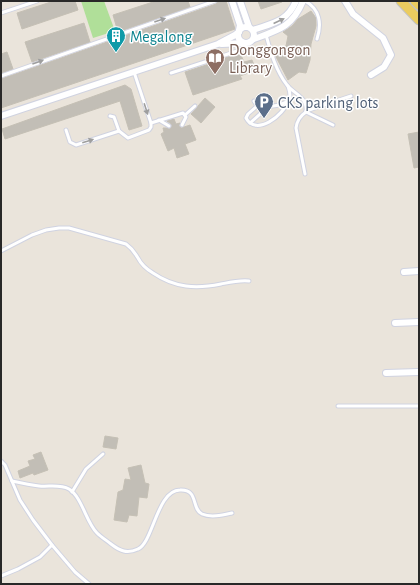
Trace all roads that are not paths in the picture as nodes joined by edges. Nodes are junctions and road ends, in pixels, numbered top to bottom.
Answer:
1 (37, 1) edge
2 (215, 1) edge
3 (232, 1) edge
4 (240, 1) edge
5 (296, 1) edge
6 (306, 1) edge
7 (345, 1) edge
8 (400, 1) edge
9 (1, 13) edge
10 (419, 20) edge
11 (251, 29) junction
12 (239, 31) junction
13 (266, 35) junction
14 (254, 39) junction
15 (317, 39) dead end
16 (218, 44) junction
17 (245, 46) junction
18 (249, 54) dead end
19 (222, 56) dead end
20 (210, 60) dead end
21 (134, 72) junction
22 (171, 73) dead end
23 (371, 75) dead end
24 (1, 76) edge
25 (288, 86) junction
26 (351, 96) dead end
27 (254, 101) dead end
28 (288, 101) junction
29 (195, 106) dead end
30 (257, 106) junction
31 (268, 107) junction
32 (306, 111) junction
33 (185, 115) junction
34 (1, 116) edge
35 (110, 116) dead end
36 (159, 120) junction
37 (151, 123) junction
38 (250, 123) junction
39 (182, 125) dead end
40 (333, 125) dead end
41 (169, 126) dead end
42 (66, 130) dead end
43 (119, 131) junction
44 (305, 174) dead end
45 (1, 251) edge
46 (419, 271) edge
47 (404, 272) dead end
48 (249, 280) dead end
49 (419, 322) edge
50 (395, 323) dead end
51 (419, 372) edge
52 (386, 373) dead end
53 (338, 406) dead end
54 (419, 406) edge
55 (104, 454) dead end
56 (1, 461) edge
57 (12, 481) junction
58 (72, 492) junction
59 (232, 513) dead end
60 (52, 546) junction
61 (1, 576) edge
62 (89, 584) edge

1 - 9 lane
24 -> 2 lane
3 - 12 street
4 - 11 street
11 -> 5 street
6 - 13 street
6 - 15 lane
7 - 23 street
8 - 10 main road
11 - 12 street
11 - 13 street
11 - 14 street
12 - 16 street
12 - 17 street
13 - 14 street
13 - 25 lane
14 - 17 street
16 - 17 street
16 - 21 street
17 - 18 lane
17 - 19 lane
20 - 22 lane
21 - 34 street
21 -> 37 lane
25 - 28 lane
25 - 32 lane
26 - 32 lane
27 - 30 lane
28 - 31 lane
28 - 38 lane
29 - 33 lane
30 - 31 lane
30 - 38 lane
31 - 38 lane
32 - 40 lane
32 - 44 lane
33 - 36 lane
33 - 39 lane
35 - 43 lane
36 - 37 lane
36 - 41 lane
37 - 43 lane
42 -> 43 lane
45 - 48 lane
46 - 47 street
49 - 50 street
51 - 52 street
53 - 54 lane
55 - 58 lane
56 - 57 lane
57 - 58 lane
57 - 60 lane
58 - 59 lane
60 - 61 lane
60 - 62 lane

